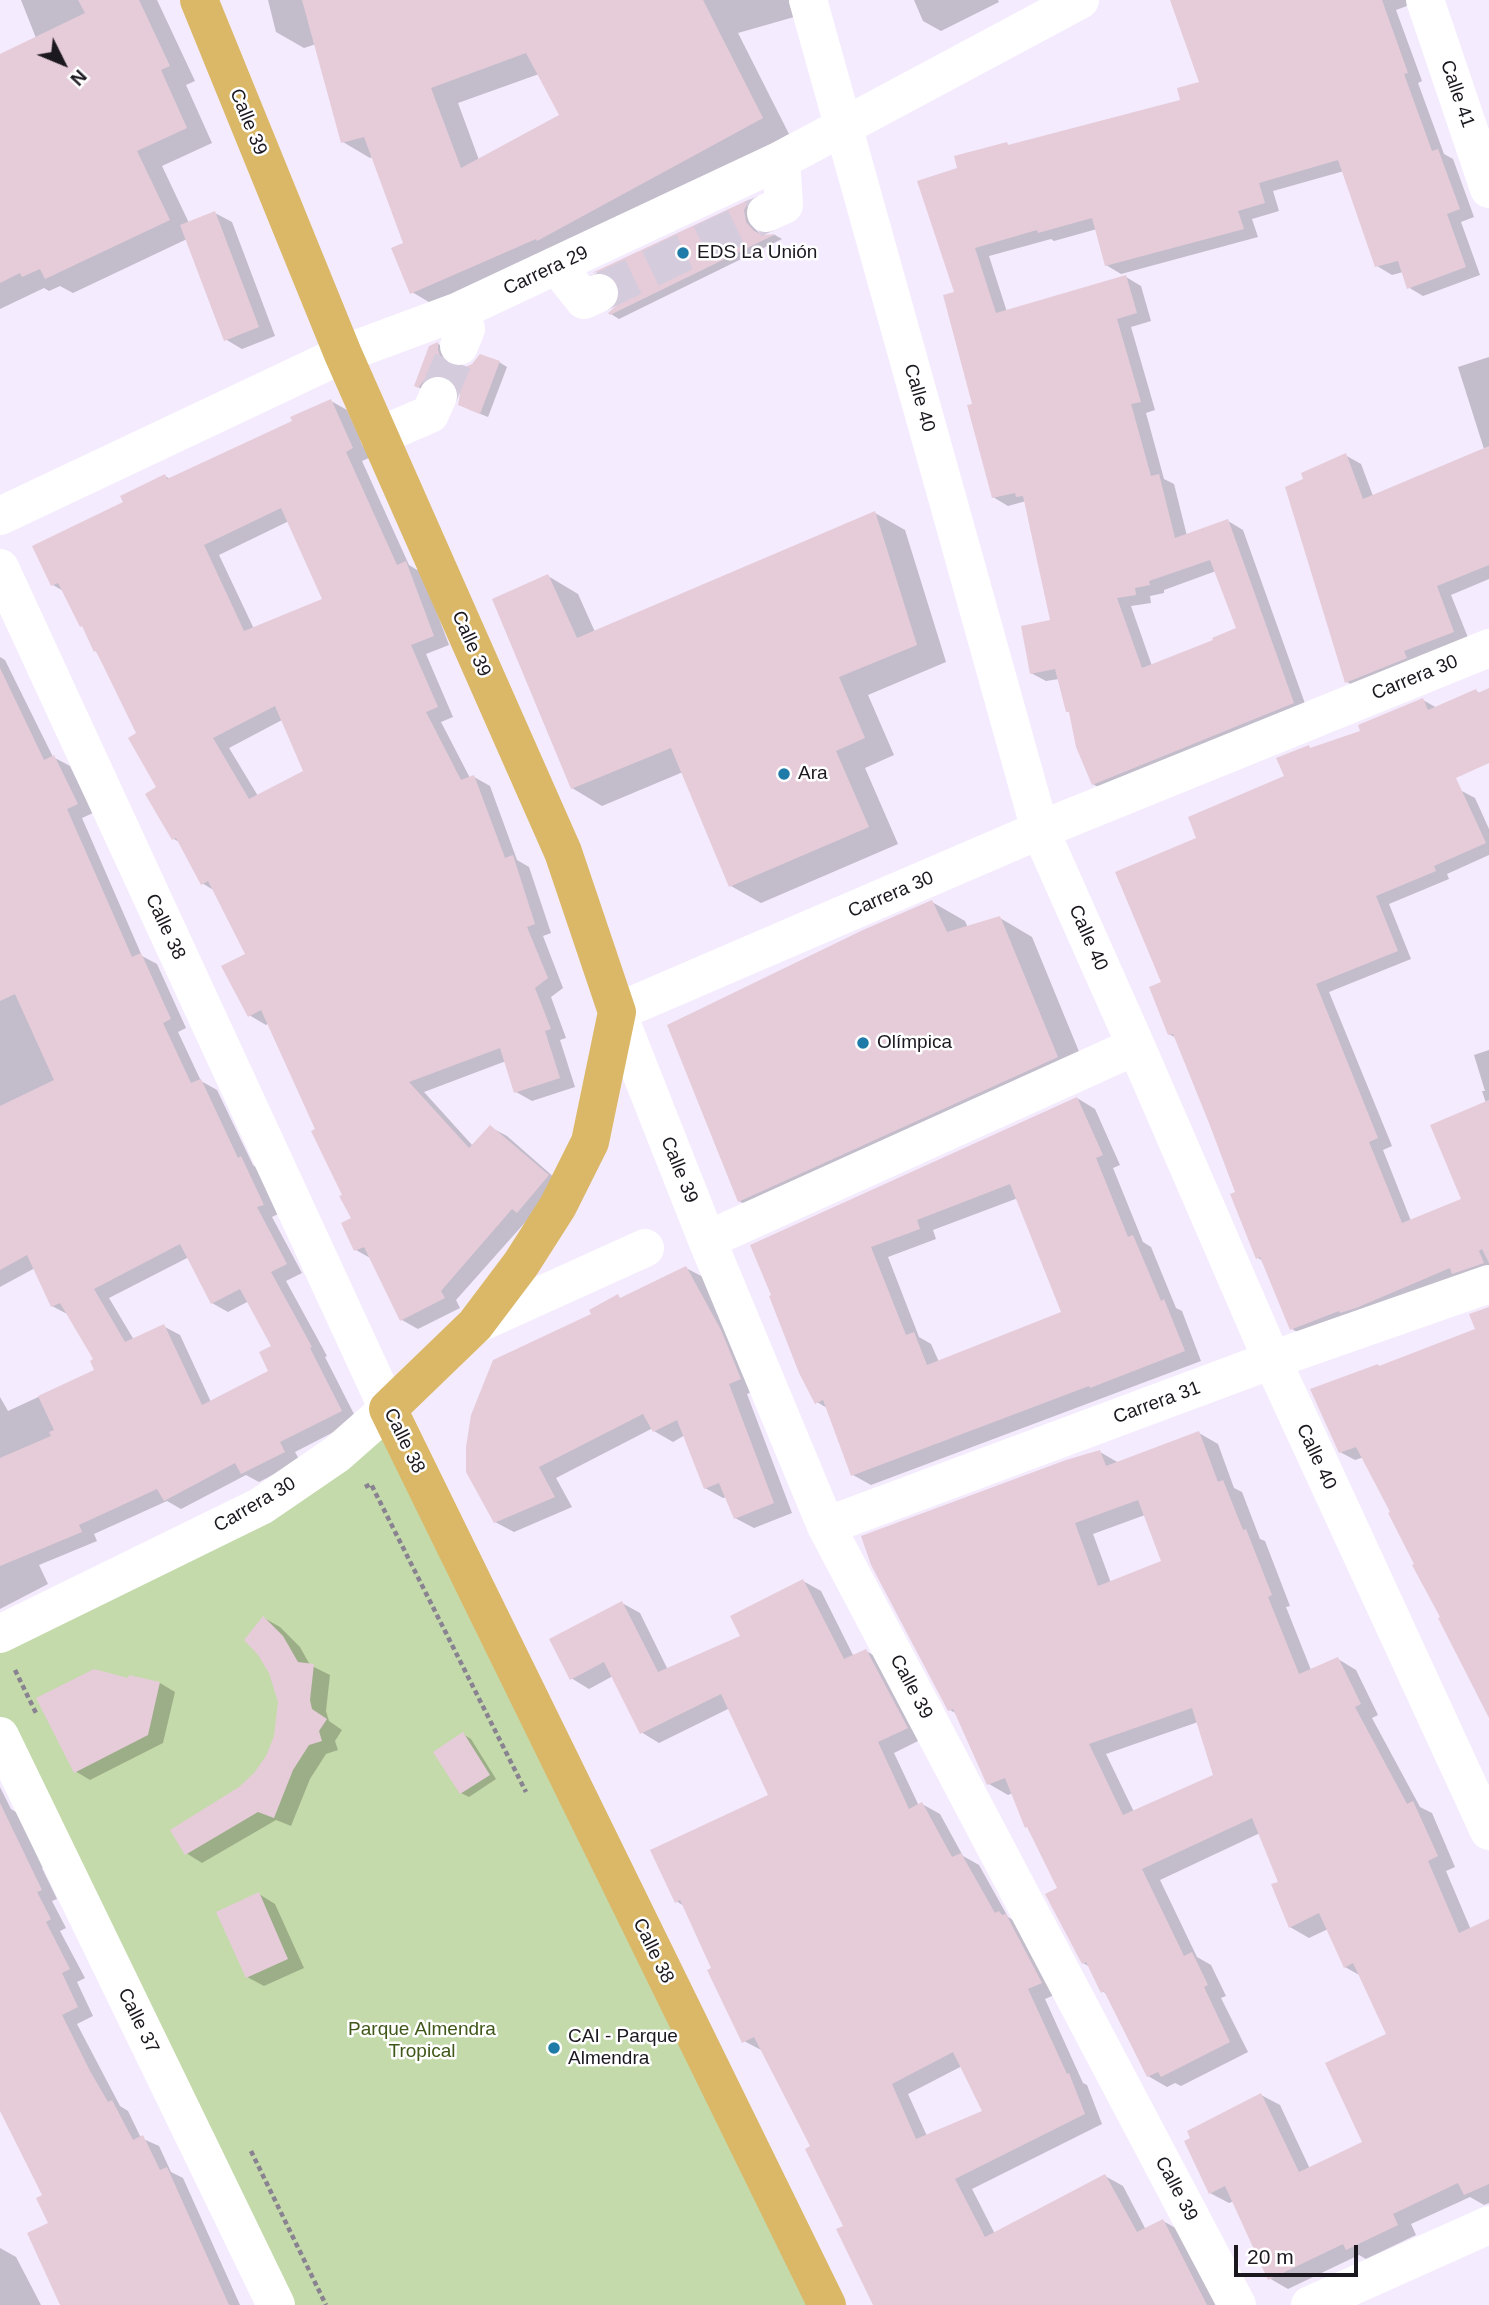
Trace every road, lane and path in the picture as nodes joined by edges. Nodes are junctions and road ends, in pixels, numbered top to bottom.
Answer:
1 (199, 0) edge
2 (808, 0) edge
3 (1080, 0) edge
4 (1425, 0) edge
5 (843, 128) junction
6 (781, 160) junction
7 (1489, 189) edge
8 (766, 213) tunnel mouth
9 (556, 266) junction
10 (599, 293) tunnel mouth
11 (343, 354) junction
12 (438, 396) tunnel mouth
13 (379, 436) junction
14 (0, 516) edge
15 (0, 569) edge
16 (1489, 648) edge
17 (1040, 831) junction
18 (617, 1012) junction
19 (1136, 1045) junction
20 (707, 1240) junction
21 (645, 1248) dead end
22 (1489, 1284) edge
23 (475, 1325) junction
24 (1272, 1360) junction
25 (388, 1409) junction
26 (371, 1484) dead end
27 (359, 1490) dead end
28 (826, 1526) junction
29 (6, 1648) edge
30 (41, 1723) dead end
31 (0, 1736) edge
32 (1489, 1831) edge
33 (247, 2144) dead end
34 (1489, 2225) edge
35 (276, 2305) edge
36 (326, 2305) edge
37 (827, 2305) edge
38 (1237, 2305) edge
39 (1310, 2305) edge

1 - 11 main road, Calle 39
2 - 5 street, Calle 40
3 - 5 street, Carrera 29
4 - 7 street, Calle 41
5 - 6 street, Carrera 29
5 - 17 street, Calle 40
6 - 8 street
6 - 9 street, Carrera 29
9 - 10 street
9 - 11 street, Carrera 29
11 - 13 main road, Calle 39
11 - 14 street, Carrera 29
12 - 13 street
13 - 18 main road, Calle 39
15 - 25 street, Calle 38
16 - 17 street, Carrera 30
17 - 18 street, Carrera 30
17 - 19 street, Calle 40
18 - 20 street, Calle 39
18 - 23 main road, Carrera 30
19 - 20 street
19 - 24 street, Calle 40
20 - 28 street, Calle 39
21 - 23 street, Carrera 30
22 - 24 street, Carrera 31
23 - 25 main road, Carrera 30
24 - 28 street, Carrera 31
24 - 32 street, Calle 40
25 - 29 street, Carrera 30
25 - 37 main road, Calle 38
26 - 27 path
28 - 38 street, Calle 39
29 - 30 path
31 - 35 street, Calle 37
33 - 36 path
34 - 39 street

